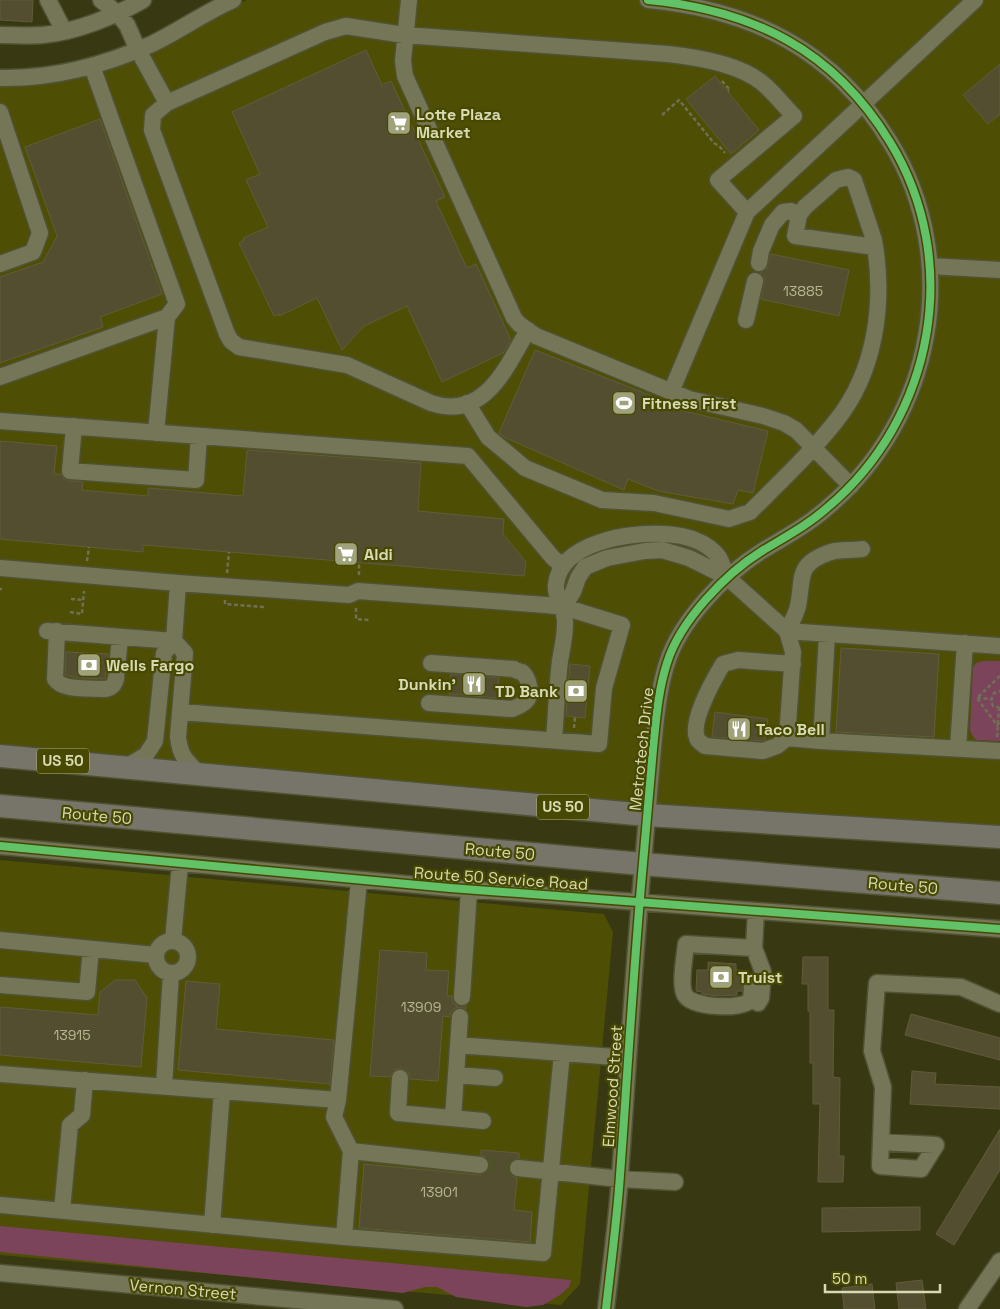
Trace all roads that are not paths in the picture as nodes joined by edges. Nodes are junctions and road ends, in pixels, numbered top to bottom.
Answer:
1 (48, 0) edge
2 (101, 0) edge
3 (143, 0) edge
4 (232, 0) edge
5 (408, 0) edge
6 (648, 0) edge
7 (975, 0) edge
8 (118, 14) junction
9 (64, 31) junction
10 (0, 35) edge
11 (404, 35) junction
12 (138, 50) junction
13 (92, 66) junction
14 (0, 78) edge
15 (167, 103) junction
16 (864, 105) junction
17 (0, 114) edge
18 (747, 212) junction
19 (800, 215) junction
20 (875, 247) junction
21 (759, 262) dead end
22 (0, 264) edge
23 (930, 266) junction
24 (1000, 270) edge
25 (755, 281) dead end
26 (167, 317) junction
27 (746, 320) dead end
28 (528, 330) junction
29 (0, 377) edge
30 (671, 392) junction
31 (467, 403) junction
32 (0, 421) edge
33 (74, 426) junction
34 (156, 432) junction
35 (199, 436) junction
36 (813, 447) junction
37 (851, 486) junction
38 (862, 549) dead end
39 (563, 566) junction
40 (0, 568) edge
41 (727, 577) junction
42 (178, 583) junction
43 (564, 607) junction
44 (787, 631) junction
45 (827, 634) junction
46 (120, 637) junction
47 (174, 641) junction
48 (965, 643) junction
49 (1000, 646) edge
50 (431, 663) dead end
51 (793, 664) junction
52 (429, 703) dead end
53 (181, 712) junction
54 (787, 738) junction
55 (554, 740) junction
56 (822, 741) junction
57 (958, 748) junction
58 (1000, 751) edge
59 (0, 756) edge
60 (126, 767) junction
61 (200, 774) junction
62 (0, 806) edge
63 (647, 815) junction
64 (1000, 837) edge
65 (0, 846) edge
66 (180, 864) junction
67 (642, 864) junction
68 (359, 880) junction
69 (469, 890) junction
70 (1000, 893) edge
71 (638, 902) junction
72 (756, 911) junction
73 (1000, 929) edge
74 (0, 940) edge
75 (173, 940) junction
76 (754, 948) junction
77 (92, 949) junction
78 (155, 955) junction
79 (171, 974) junction
80 (0, 985) edge
81 (462, 997) dead end
82 (1000, 1004) edge
83 (740, 1006) junction
84 (460, 1017) dead end
85 (458, 1045) junction
86 (562, 1054) junction
87 (627, 1058) junction
88 (0, 1074) edge
89 (456, 1075) junction
90 (400, 1078) dead end
91 (495, 1078) dead end
92 (85, 1080) junction
93 (164, 1086) junction
94 (222, 1091) junction
95 (338, 1100) junction
96 (454, 1118) junction
97 (483, 1121) dead end
98 (881, 1142) dead end
99 (351, 1151) junction
100 (480, 1165) tunnel mouth
101 (518, 1168) tunnel mouth
102 (550, 1172) junction
103 (620, 1179) junction
104 (675, 1182) dead end
105 (0, 1204) edge
106 (62, 1210) junction
107 (212, 1224) junction
108 (344, 1237) junction
109 (1000, 1261) edge
110 (0, 1273) edge
111 (384, 1308) edge
112 (606, 1309) edge
113 (966, 1309) edge

1 - 9 street
2 - 8 street
3 - 8 street
4 - 12 street
5 - 11 street
6 - 16 street, Metrotech Drive
7 - 16 street
8 - 9 street
8 - 12 street
9 - 10 street
11 - 15 street
11 - 18 street
11 - 28 street
12 - 13 street
12 - 15 street
13 - 14 street
13 - 26 street
15 - 31 street
16 - 18 street
16 - 23 street, Metrotech Drive
17 - 22 street
18 - 30 street
19 - 20 street
19 - 20 street
19 - 21 street
20 - 36 street
23 - 24 street
23 - 37 street, Metrotech Drive
25 - 27 street
26 - 29 street
26 - 34 street
28 - 30 street
28 - 31 street
30 - 36 street
31 - 36 street
32 - 33 street
33 - 34 street
33 - 35 street
34 - 35 street
35 - 39 street
36 - 37 street
37 - 41 street, Metrotech Drive
38 - 44 street
39 - 41 street
39 - 43 street
40 - 42 street
41 - 43 street
41 - 44 street
41 - 63 street, Metrotech Drive
42 - 43 street
42 - 47 street
43 - 55 street
43 - 55 street
44 - 45 street
44 - 51 street
45 - 48 street
45 - 56 street
46 - 46 street
46 - 47 street
47 - 53 street
47 - 60 street
48 - 49 street
48 - 57 street
50 - 52 street
51 - 54 street
51 - 54 street
53 - 55 street
53 - 61 street
54 - 56 street
56 - 57 street
57 - 58 street
59 - 60 highway, US 50
60 - 61 highway, US 50
61 - 63 highway, US 50
62 - 67 highway, Route 50
63 - 64 highway, US 50
63 - 67 street, Metrotech Drive
65 - 66 street, Route 50 Service Road
66 - 68 street, Route 50 Service Road
66 - 75 street
67 - 70 highway, Route 50
67 - 71 street, Elmwood Street
68 - 69 street, Route 50 Service Road
68 - 95 street
69 - 71 street, Route 50 Service Road
69 - 81 street
71 - 72 street, Route 50 Service Road
71 - 87 street, Elmwood Street
72 - 73 street, Route 50 Service Road
72 - 76 street
74 - 77 street
75 - 78 street
75 - 79 street
76 - 83 street
76 - 83 street
76 - 83 street
77 - 78 street
77 - 80 street
78 - 79 street
79 - 93 street
82 - 98 street
84 - 85 street
85 - 86 street
85 - 89 street
86 - 87 street
86 - 102 street
87 - 103 street, Elmwood Street
88 - 92 street
89 - 91 street
89 - 96 street
90 - 96 street
92 - 93 street
92 - 106 street
93 - 94 street
94 - 95 street
94 - 107 street
95 - 99 street
96 - 97 street
99 - 100 street
99 - 108 street
101 - 102 street
102 - 103 street
102 - 108 street
103 - 104 street
103 - 112 street, Elmwood Street
105 - 106 street
106 - 107 street
107 - 108 street
109 - 113 street
110 - 111 street, Vernon Street

